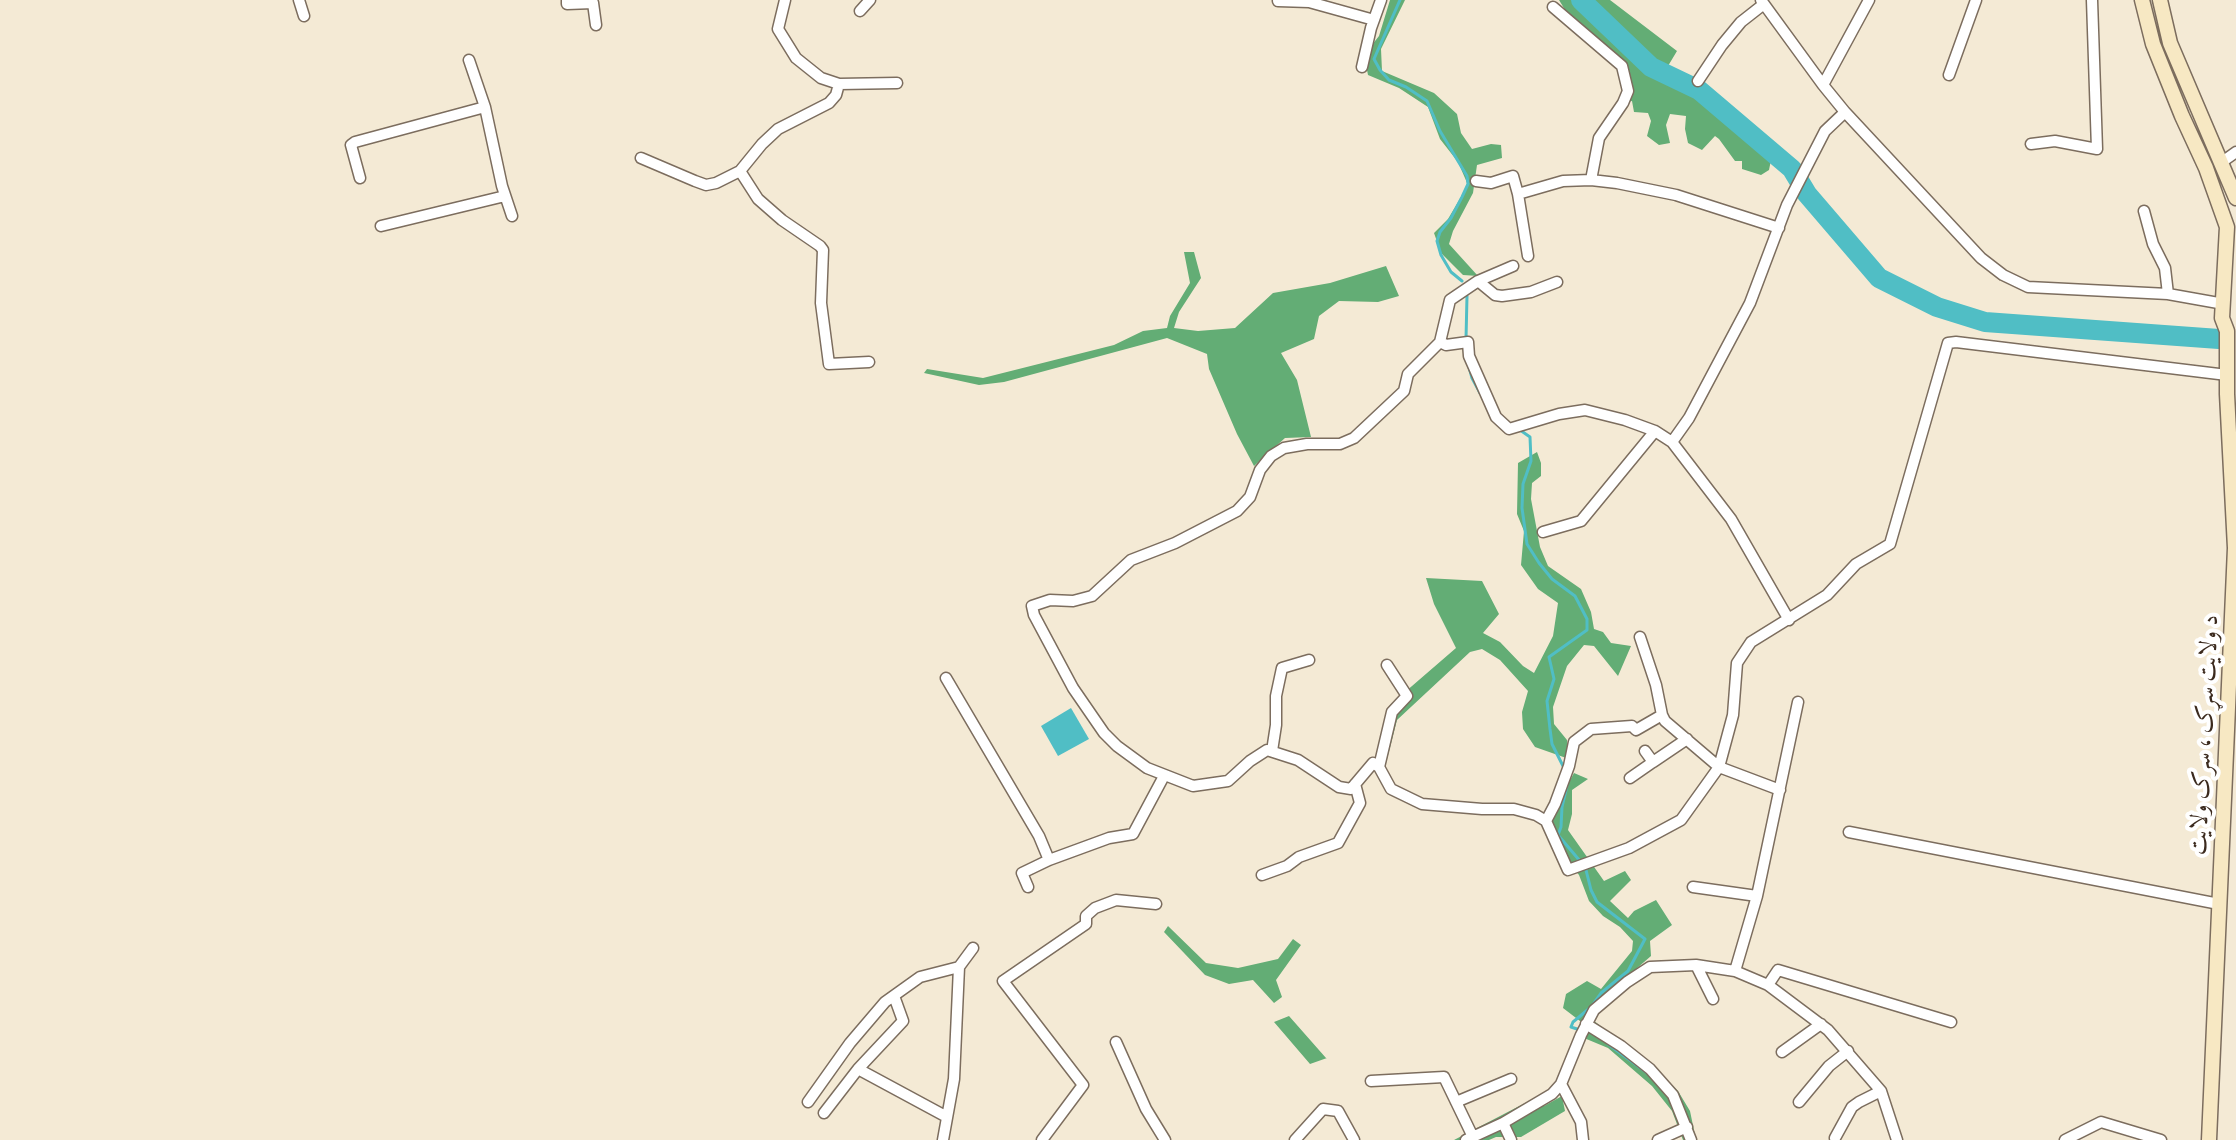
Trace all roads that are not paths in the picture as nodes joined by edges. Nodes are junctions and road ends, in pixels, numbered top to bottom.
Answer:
1 (299, 0) edge
2 (567, 0) edge
3 (785, 0) edge
4 (870, 0) edge
5 (1381, 0) edge
6 (1869, 0) edge
7 (1976, 0) edge
8 (2092, 0) edge
9 (2142, 0) edge
10 (2160, 0) edge
11 (1278, 1) edge
12 (1762, 2) edge
13 (1553, 7) dead end
14 (860, 11) dead end
15 (304, 16) dead end
16 (1374, 20) junction
17 (596, 25) dead end
18 (469, 60) dead end
19 (1362, 67) dead end
20 (1949, 75) dead end
21 (1698, 81) dead end
22 (897, 83) dead end
23 (839, 84) junction
24 (1823, 85) junction
25 (485, 107) junction
26 (1845, 112) junction
27 (2031, 144) dead end
28 (2236, 152) edge
29 (641, 158) dead end
30 (2222, 162) junction
31 (740, 171) junction
32 (360, 178) dead end
33 (1591, 180) junction
34 (1476, 181) dead end
35 (1518, 194) junction
36 (505, 196) junction
37 (2236, 198) edge
38 (2144, 211) dead end
39 (512, 216) dead end
40 (381, 226) dead end
41 (1779, 228) junction
42 (1528, 256) dead end
43 (1513, 266) dead end
44 (1478, 281) junction
45 (1557, 282) dead end
46 (2168, 294) junction
47 (2224, 304) junction
48 (2236, 319) edge
49 (2227, 331) junction
50 (1440, 342) junction
51 (869, 362) dead end
52 (2227, 375) junction
53 (2232, 396) edge
54 (1655, 431) junction
55 (1672, 442) junction
56 (1543, 532) dead end
57 (1789, 620) junction
58 (1640, 637) dead end
59 (1309, 660) dead end
60 (1387, 665) dead end
61 (946, 678) dead end
62 (1798, 702) dead end
63 (1662, 715) junction
64 (1687, 739) junction
65 (1272, 751) junction
66 (1645, 751) dead end
67 (1653, 762) junction
68 (1379, 767) junction
69 (1719, 767) junction
70 (1164, 776) junction
71 (1630, 778) dead end
72 (1355, 784) junction
73 (1780, 790) junction
74 (1546, 821) junction
75 (1849, 832) dead end
76 (1049, 860) junction
77 (1262, 875) dead end
78 (1028, 887) dead end
79 (1693, 887) dead end
80 (1757, 896) junction
81 (1156, 904) dead end
82 (2219, 904) junction
83 (973, 948) dead end
84 (1696, 965) junction
85 (959, 967) junction
86 (1735, 971) junction
87 (1768, 985) junction
88 (894, 996) junction
89 (1713, 999) dead end
90 (1951, 1022) dead end
91 (1586, 1024) junction
92 (1821, 1024) junction
93 (1116, 1042) dead end
94 (1848, 1051) junction
95 (1782, 1052) dead end
96 (858, 1069) junction
97 (1511, 1079) dead end
98 (1371, 1081) dead end
99 (1561, 1084) junction
100 (1881, 1091) junction
101 (808, 1102) dead end
102 (1456, 1102) junction
103 (1799, 1102) dead end
104 (824, 1113) dead end
105 (947, 1117) junction
106 (1503, 1123) junction
107 (1687, 1127) junction
108 (1470, 1138) edge
109 (1835, 1138) edge
110 (943, 1140) edge
111 (1042, 1140) edge
112 (1165, 1140) edge
113 (1295, 1140) edge
114 (1354, 1140) edge
115 (1511, 1140) edge
116 (1583, 1140) edge
117 (1658, 1140) edge
118 (1691, 1140) edge
119 (1897, 1140) edge
120 (2065, 1140) edge
121 (2161, 1140) edge
122 (2209, 1140) edge

1 - 15 street
2 - 17 street
3 - 23 street
4 - 14 street
5 - 16 street
6 - 24 street
7 - 20 street
8 - 27 street
9 - 47 main road, د ولایت سړک ، سرک ولایت
10 - 30 main road
11 - 16 street
12 - 21 street
12 - 24 street
13 - 33 street
16 - 19 street
18 - 25 street
22 - 23 street
23 - 31 street
24 - 26 street
25 - 32 street
25 - 36 street
26 - 41 street
26 - 46 street
28 - 30 street
29 - 31 street
30 - 37 main road
31 - 51 street
33 - 35 street
33 - 41 street
34 - 35 street
35 - 42 street
36 - 39 street
36 - 40 street
38 - 46 street
41 - 55 street
43 - 44 street
44 - 45 street
44 - 50 street
46 - 47 street
47 - 49 main road, د ولایت سړک ، سرک ولایت
48 - 49 main road
49 - 52 main road, د ولایت سړک ، سرک ولایت
50 - 54 street
50 - 70 street
52 - 53 main road, د ولایت سړک ، سرک ولایت
52 - 57 street
53 - 82 main road, د ولایت سړک ، سرک ولایت
54 - 55 street
54 - 56 street
55 - 57 street
57 - 69 street
58 - 63 street
59 - 65 street
60 - 68 street
61 - 76 street
62 - 73 street
63 - 64 street
63 - 74 street
64 - 67 street
64 - 69 street
65 - 70 street
65 - 72 street
66 - 67 street
67 - 71 street
68 - 72 street
68 - 74 street
69 - 73 street
69 - 74 street
70 - 76 street
72 - 77 street
73 - 80 street
75 - 82 street
76 - 78 street
79 - 80 street
80 - 86 street
81 - 111 street
82 - 122 main road, د ولایت سړک ، سرک ولایت
83 - 85 street
84 - 86 street
84 - 89 street
84 - 91 street
85 - 88 street
85 - 105 street
86 - 87 street
87 - 90 street
87 - 92 street
88 - 96 street
88 - 101 street
91 - 99 street
91 - 107 street
92 - 94 street
92 - 95 street
93 - 112 street
94 - 100 street
94 - 103 street
96 - 104 street
96 - 105 street
97 - 102 street
98 - 102 street
99 - 106 street
99 - 116 street
100 - 109 street
100 - 119 street
102 - 108 street
105 - 110 street
106 - 108 street
106 - 115 street
107 - 117 street
107 - 118 street
113 - 114 street
120 - 121 street

